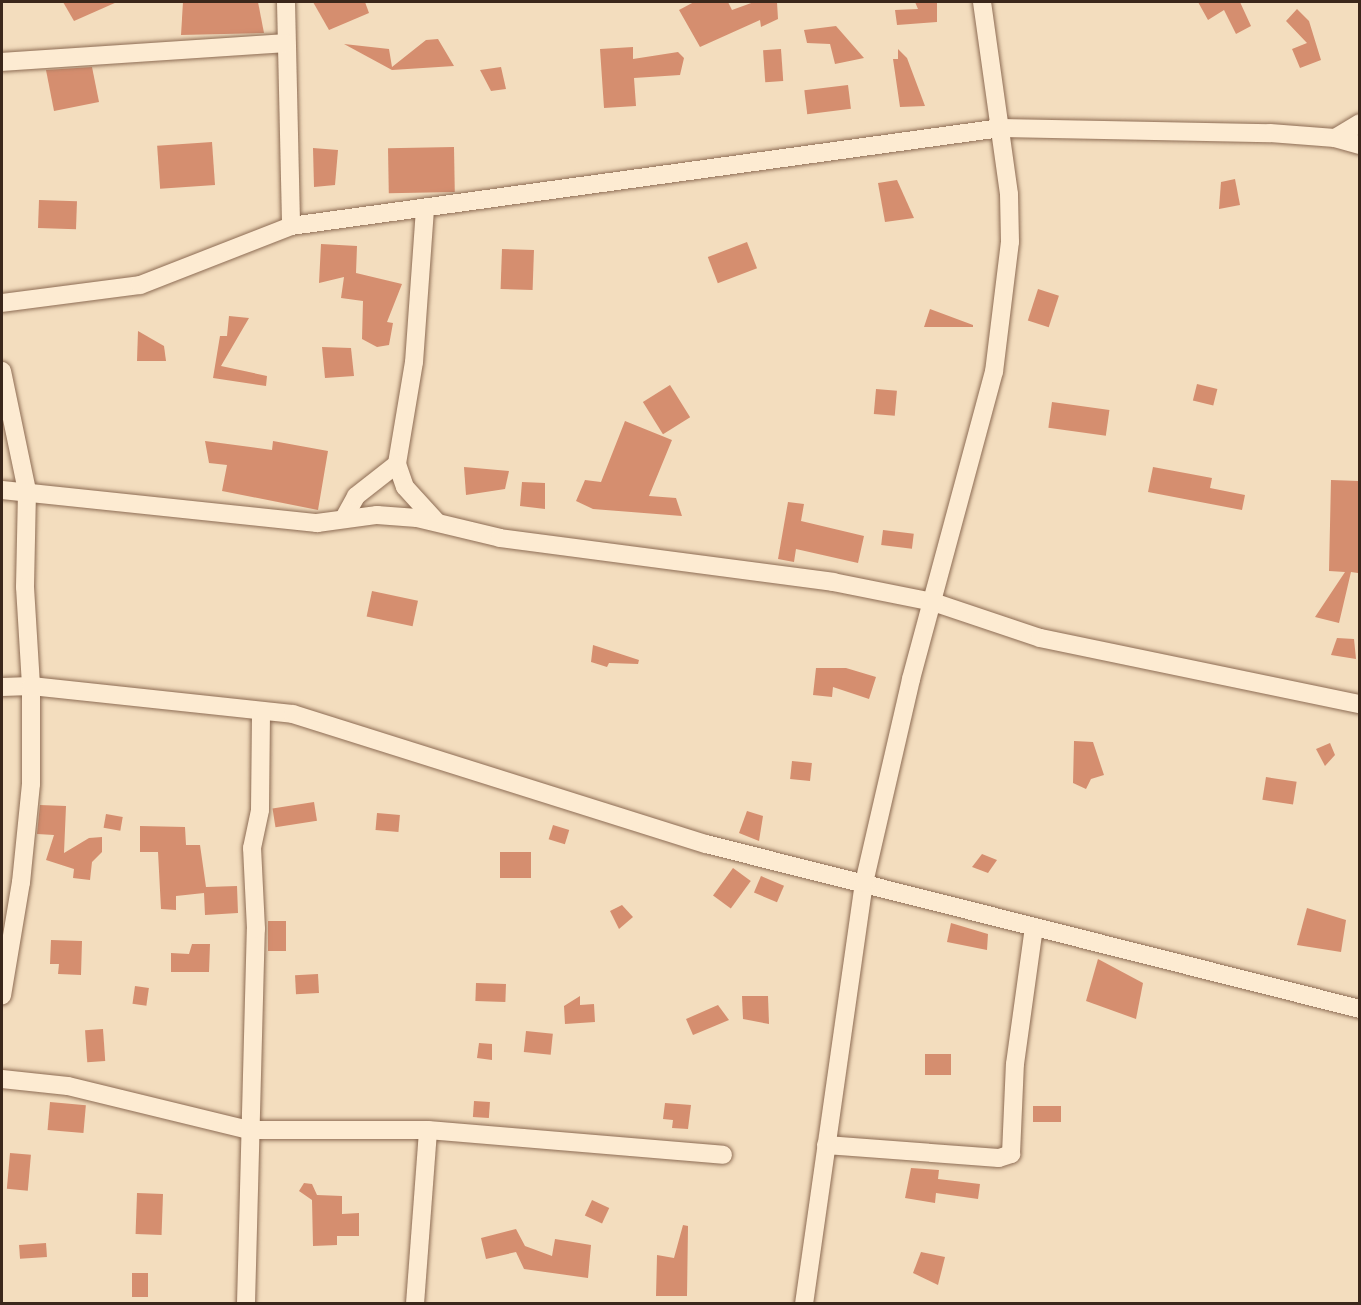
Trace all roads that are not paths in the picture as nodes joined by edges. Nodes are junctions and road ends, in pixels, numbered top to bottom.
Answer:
1 (285, 2) edge
2 (982, 2) edge
3 (285, 43) junction
4 (2, 62) edge
5 (1359, 123) edge
6 (1001, 128) junction
7 (1335, 138) junction
8 (1359, 145) edge
9 (425, 208) junction
10 (291, 226) junction
11 (2, 303) edge
12 (2, 370) edge
13 (398, 464) junction
14 (2, 490) edge
15 (27, 491) junction
16 (345, 518) junction
17 (444, 528) junction
18 (933, 602) junction
19 (32, 686) junction
20 (2, 687) edge
21 (1359, 704) edge
22 (261, 711) junction
23 (864, 883) junction
24 (1034, 927) junction
25 (2, 995) edge
26 (1359, 1009) edge
27 (2, 1079) edge
28 (249, 1130) junction
29 (428, 1130) junction
30 (826, 1145) junction
31 (723, 1155) dead end
32 (246, 1304) edge
33 (415, 1304) edge
34 (804, 1304) edge

1 - 3 street
2 - 6 street
3 - 4 street
3 - 10 street
5 - 7 street
6 - 7 street
6 - 9 street
6 - 18 street
7 - 8 street
9 - 10 street
9 - 13 street
10 - 11 street
12 - 15 street
13 - 16 street
13 - 17 street
14 - 15 street
15 - 16 street
15 - 19 street
16 - 17 street
17 - 18 street
18 - 21 street
18 - 23 street
19 - 20 street
19 - 22 street
19 - 25 street
22 - 23 street
22 - 28 street
23 - 24 street
23 - 30 street
24 - 26 street
24 - 30 street
27 - 28 street
28 - 29 street
28 - 32 street
29 - 31 street
29 - 33 street
30 - 34 street

